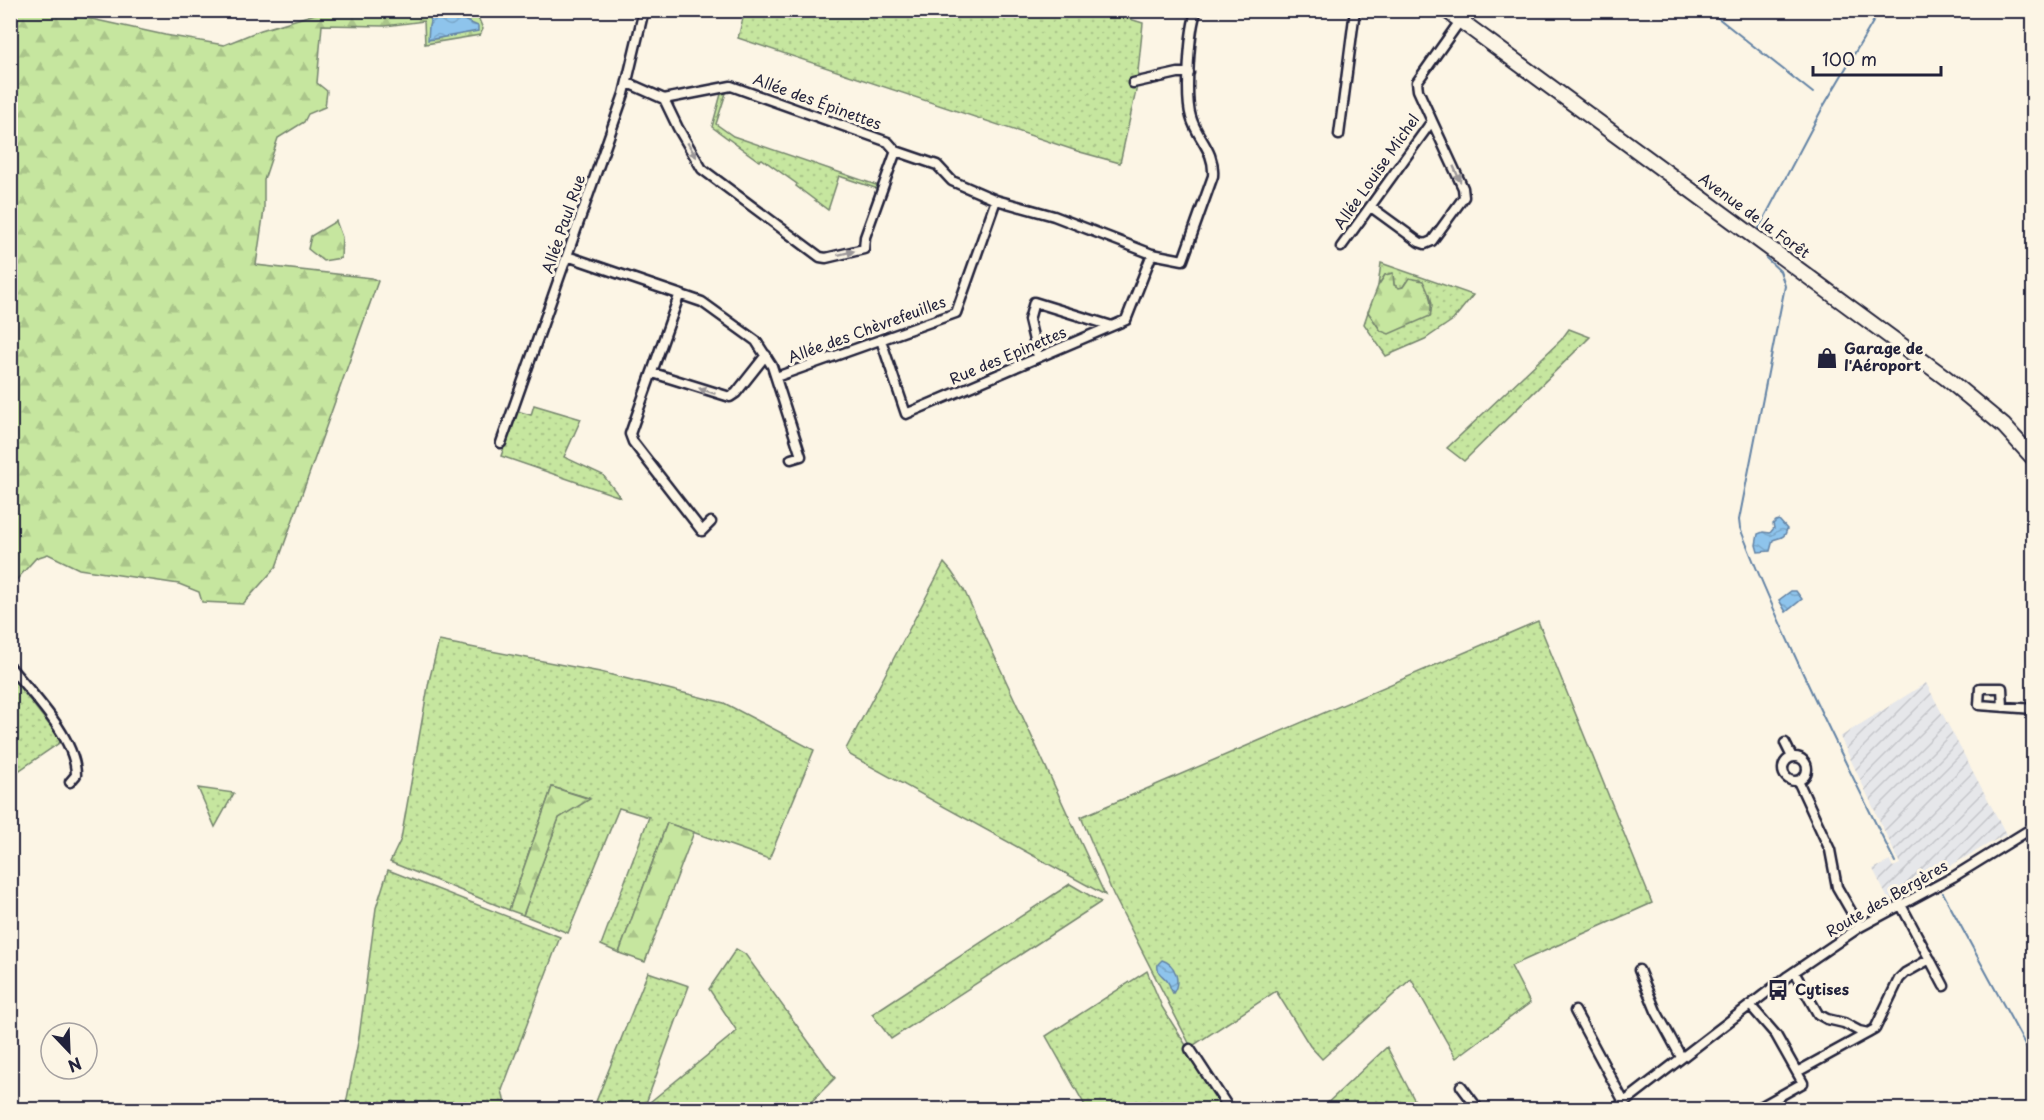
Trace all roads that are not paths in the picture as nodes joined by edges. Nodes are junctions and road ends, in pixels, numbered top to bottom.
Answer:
1 (644, 10) edge
2 (1197, 10) edge
3 (1355, 10) edge
4 (1446, 10) edge
5 (1460, 21) junction
6 (1189, 73) junction
7 (628, 83) junction
8 (1133, 83) dead end
9 (664, 99) junction
10 (1432, 121) junction
11 (1339, 135) dead end
12 (896, 151) junction
13 (996, 200) junction
14 (1371, 207) junction
15 (1341, 247) dead end
16 (1152, 254) junction
17 (567, 256) junction
18 (680, 296) junction
19 (1112, 326) junction
20 (881, 340) junction
21 (766, 355) junction
22 (1038, 357) junction
23 (653, 373) junction
24 (776, 377) junction
25 (501, 443) dead end
26 (791, 459) dead end
27 (2034, 459) edge
28 (711, 522) dead end
29 (10, 667) edge
30 (2003, 707) dead end
31 (2034, 709) edge
32 (1785, 743) dead end
33 (1792, 757) junction
34 (1798, 781) junction
35 (70, 782) dead end
36 (2034, 827) edge
37 (1901, 905) junction
38 (1860, 927) junction
39 (1930, 959) junction
40 (1639, 970) dead end
41 (1794, 972) junction
42 (1944, 986) dead end
43 (1749, 1005) junction
44 (1575, 1011) dead end
45 (1868, 1033) junction
46 (1190, 1049) dead end
47 (1681, 1058) junction
48 (1797, 1072) junction
49 (1461, 1086) dead end
50 (1624, 1102) junction
51 (1230, 1110) edge
52 (1479, 1110) edge
53 (1614, 1110) edge
54 (1755, 1110) edge

1 - 7 street, Allée Paul Rue
2 - 6 street
3 - 11 street
4 - 5 main road, Avenue de la Forêt
5 - 10 street, Allée Louise Michel
5 - 27 main road, Avenue de la Forêt
6 - 8 street
6 - 16 street, Allée des Épinettes
7 - 9 street
7 - 17 street, Allée Paul Rue
9 - 12 street, Allée des Épinettes
9 -> 12 street
10 - 14 street, Allée Louise Michel
10 -> 14 street
12 - 13 street, Allée des Épinettes
13 - 16 street, Allée des Épinettes
13 - 20 street, Allée des Chèvrefeuilles
14 - 15 street, Allée Louise Michel
16 - 19 street, Rue des Epinettes
17 - 18 street
17 - 25 street, Allée Paul Rue
18 - 21 street
18 - 23 street
19 - 22 street, Rue des Epinettes
19 - 22 street
20 - 22 street, Rue des Epinettes
20 - 24 street, Allée des Chèvrefeuilles
21 -> 23 street
21 - 24 street
23 - 28 street
24 - 26 street
29 - 35 street
30 - 31 street
32 - 33 street
33 - 34 street
33 - 34 street
34 - 38 street
36 - 37 street, Route des Bergères
37 - 38 street, Route des Bergères
37 - 39 street
38 - 41 street, Route des Bergères
39 - 42 street
39 - 45 street
40 - 47 street
41 - 43 street, Route des Bergères
41 - 45 street
43 - 47 street, Route des Bergères
43 - 48 street
44 - 50 street
45 - 48 street
46 - 51 street
47 - 50 street, Route des Bergères
48 - 54 street
49 - 52 street
50 - 53 street, Route des Bergères

